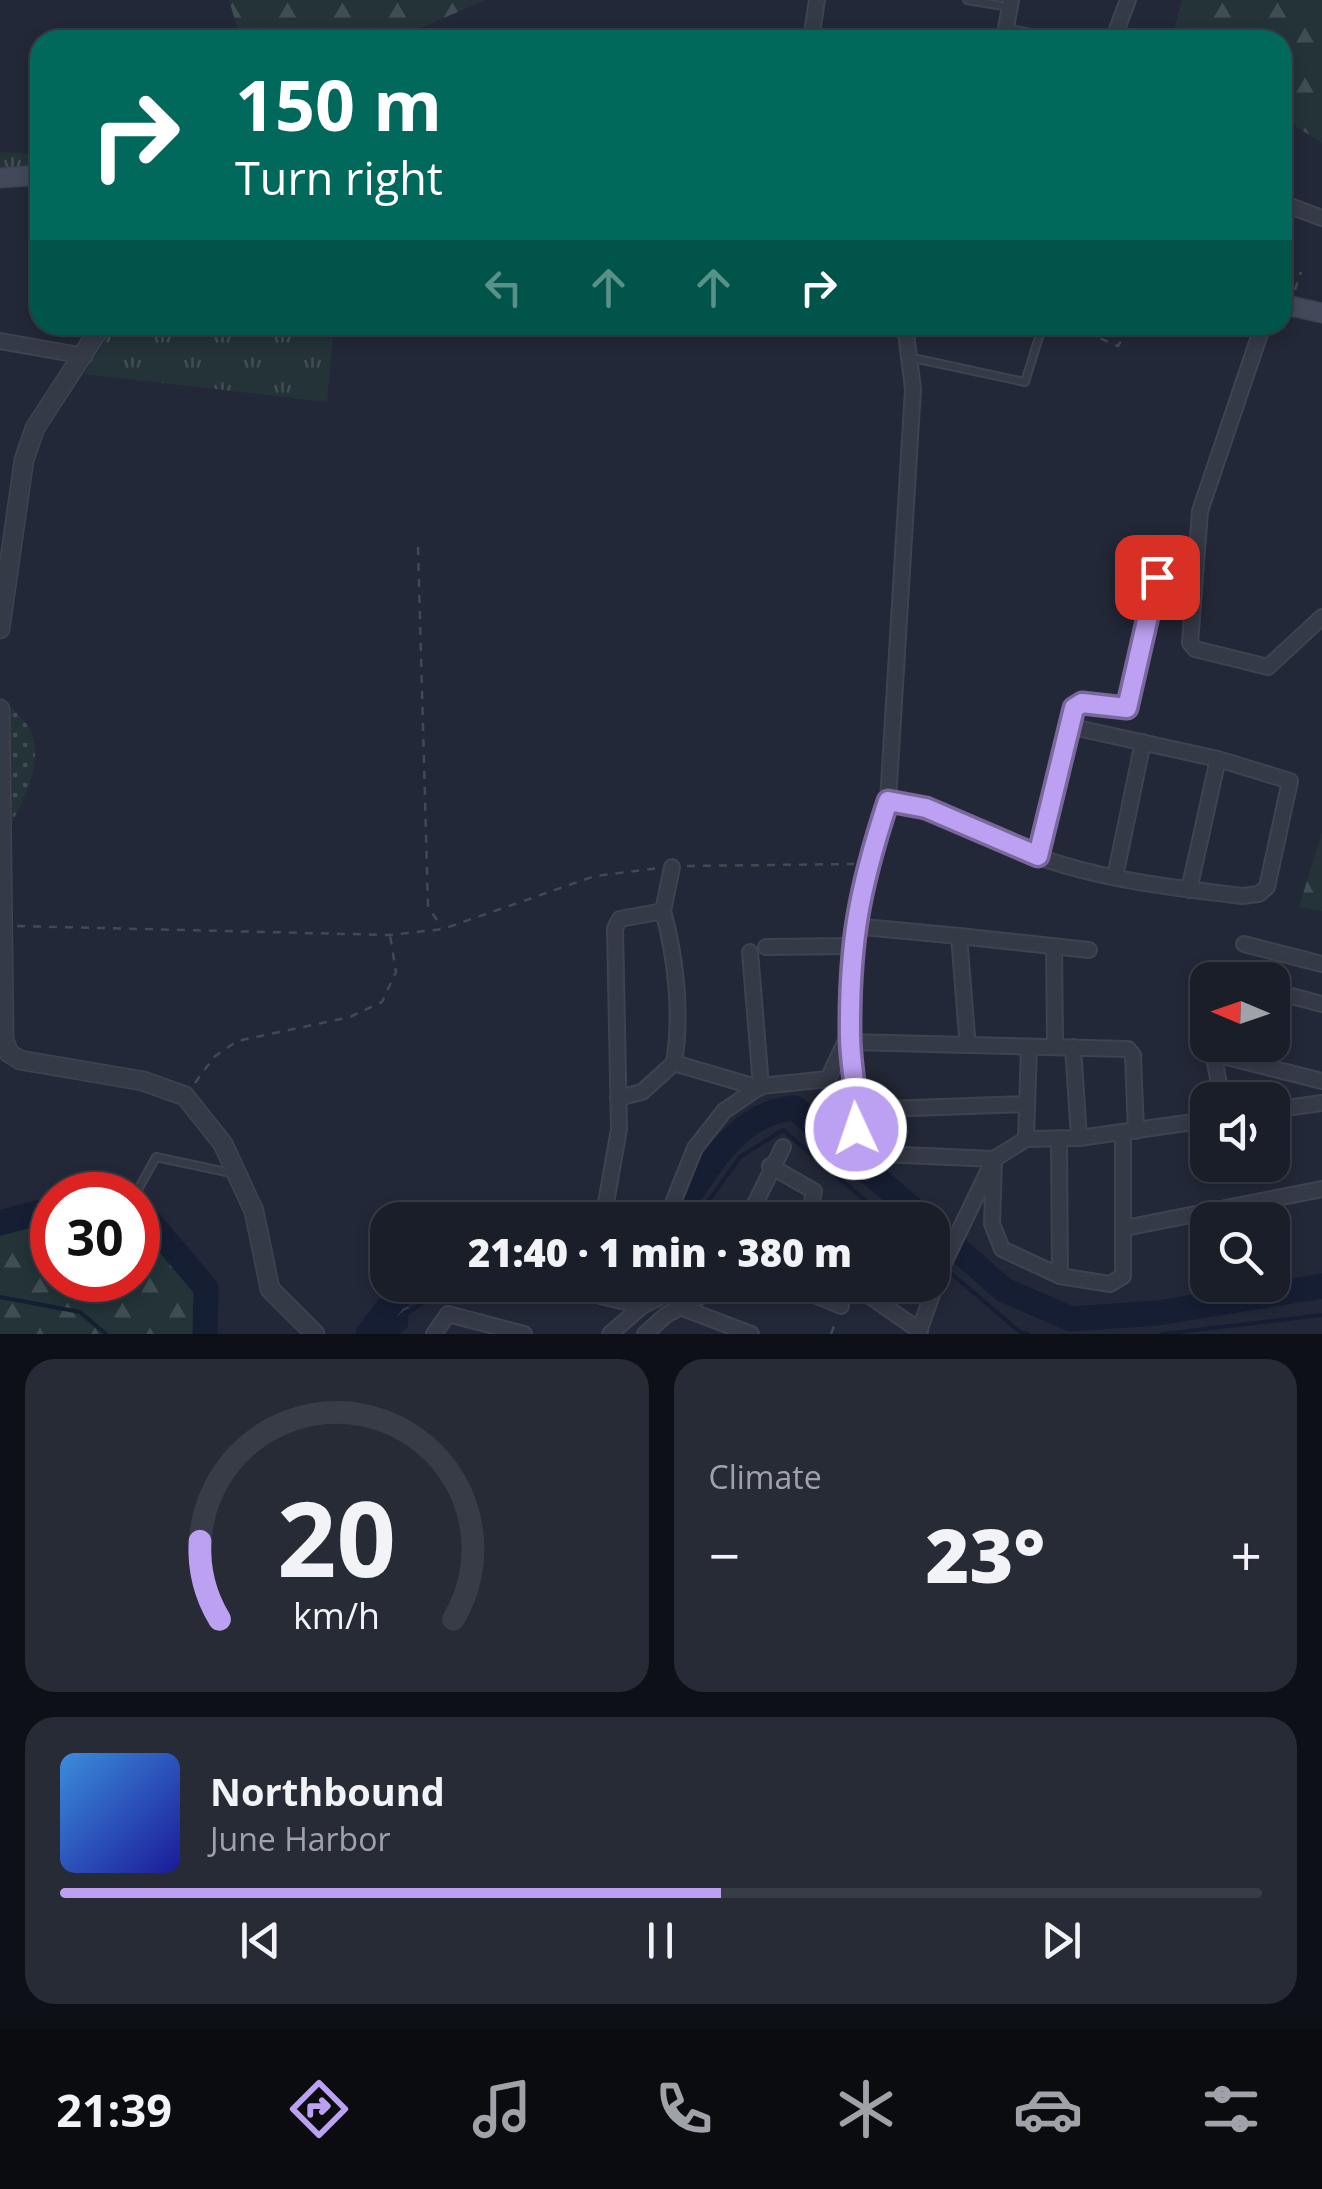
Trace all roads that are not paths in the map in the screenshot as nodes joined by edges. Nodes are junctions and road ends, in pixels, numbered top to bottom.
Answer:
1 (817, 0) edge
2 (967, 0) edge
3 (1128, 0) edge
4 (1011, 4) edge
5 (812, 30) edge
6 (1005, 30) edge
7 (1117, 30) edge
8 (30, 176) edge
9 (0, 178) edge
10 (1292, 207) edge
11 (1322, 218) edge
12 (1292, 306) edge
13 (1322, 313) edge
14 (96, 335) edge
15 (905, 335) edge
16 (1040, 335) edge
17 (1260, 335) edge
18 (0, 341) edge
19 (84, 356) junction
20 (906, 357) junction
21 (8, 508) edge
22 (1157, 577) dead end
23 (1322, 616) edge
24 (0, 627) edge
25 (0, 717) edge
26 (1068, 726) junction
27 (1143, 742) junction
28 (1218, 758) junction
29 (888, 801) junction
30 (1038, 856) junction
31 (672, 867) road end
32 (1115, 877) junction
33 (1189, 890) junction
34 (663, 911) junction
35 (854, 926) junction
36 (959, 936) junction
37 (1244, 944) dead end
38 (852, 946) junction
39 (1054, 946) junction
40 (766, 948) dead end
41 (1090, 950) dead end
42 (750, 952) dead end
43 (1322, 964) edge
44 (1290, 996) edge
45 (1322, 1004) edge
46 (967, 1036) dead end
47 (850, 1037) junction
48 (1055, 1037) dead end
49 (1029, 1047) junction
50 (1074, 1047) junction
51 (1257, 1062) edge
52 (674, 1063) junction
53 (1322, 1081) edge
54 (760, 1088) junction
55 (618, 1098) junction
56 (1322, 1103) edge
57 (1027, 1104) junction
58 (1290, 1107) edge
59 (856, 1110) junction
60 (1190, 1123) edge
61 (1129, 1131) junction
62 (1079, 1138) junction
63 (1026, 1139) junction
64 (1058, 1140) junction
65 (783, 1147) dead end
66 (994, 1159) junction
67 (770, 1166) junction
68 (145, 1172) edge
69 (237, 1174) junction
70 (1322, 1189) edge
71 (606, 1202) edge
72 (673, 1202) edge
73 (755, 1202) edge
74 (812, 1202) edge
75 (1126, 1228) junction
76 (1060, 1276) junction
77 (625, 1302) edge
78 (650, 1302) edge
79 (689, 1302) edge
80 (832, 1302) edge
81 (878, 1302) edge
82 (642, 1306) junction
83 (842, 1306) dead end
84 (680, 1307) junction
85 (919, 1332) edge
86 (314, 1334) edge
87 (434, 1334) edge
88 (524, 1334) edge
89 (610, 1334) edge
90 (644, 1334) edge
91 (751, 1334) edge

1 - 5 street
2 - 4 lane
3 - 7 street
4 - 6 street
8 - 9 main road
10 - 11 street
12 - 13 main road
14 - 19 street
15 - 20 street
16 - 20 lane
17 - 23 street
18 - 19 street
19 - 21 street
20 - 29 street
21 - 24 street
22 - 26 street
25 - 69 street
26 - 27 street
26 - 30 street
27 - 28 street
27 - 32 street
28 - 33 street
28 - 33 street
29 - 30 street
29 - 35 street
30 - 32 street
31 - 34 street
32 - 33 street
34 - 52 street
34 - 55 street
35 - 36 street
35 - 38 street
36 - 39 street
36 - 46 street
37 - 43 street
38 - 40 street
38 - 47 street
39 - 41 street
39 - 48 street
42 - 54 street
44 - 45 street
47 - 49 street
47 - 54 street
47 - 59 street
49 - 50 street
49 - 57 street
50 - 61 street
50 - 62 street
51 - 53 street
52 - 54 street
52 - 55 street
54 - 72 street
55 - 71 street
56 - 58 street
57 - 59 street
57 - 63 street
59 - 66 street
60 - 61 street
61 - 62 street
61 - 75 street
62 - 64 street
63 - 64 street
63 - 66 street
64 - 76 street
65 - 67 street
66 - 76 street
66 - 85 street
67 - 73 street
67 - 74 street
68 - 69 lane
69 - 86 street
70 - 75 street
75 - 76 street
77 - 82 street
78 - 82 street
79 - 84 street
80 - 83 street
81 - 85 street
82 - 89 street
84 - 90 street
84 - 91 street
87 - 88 street

